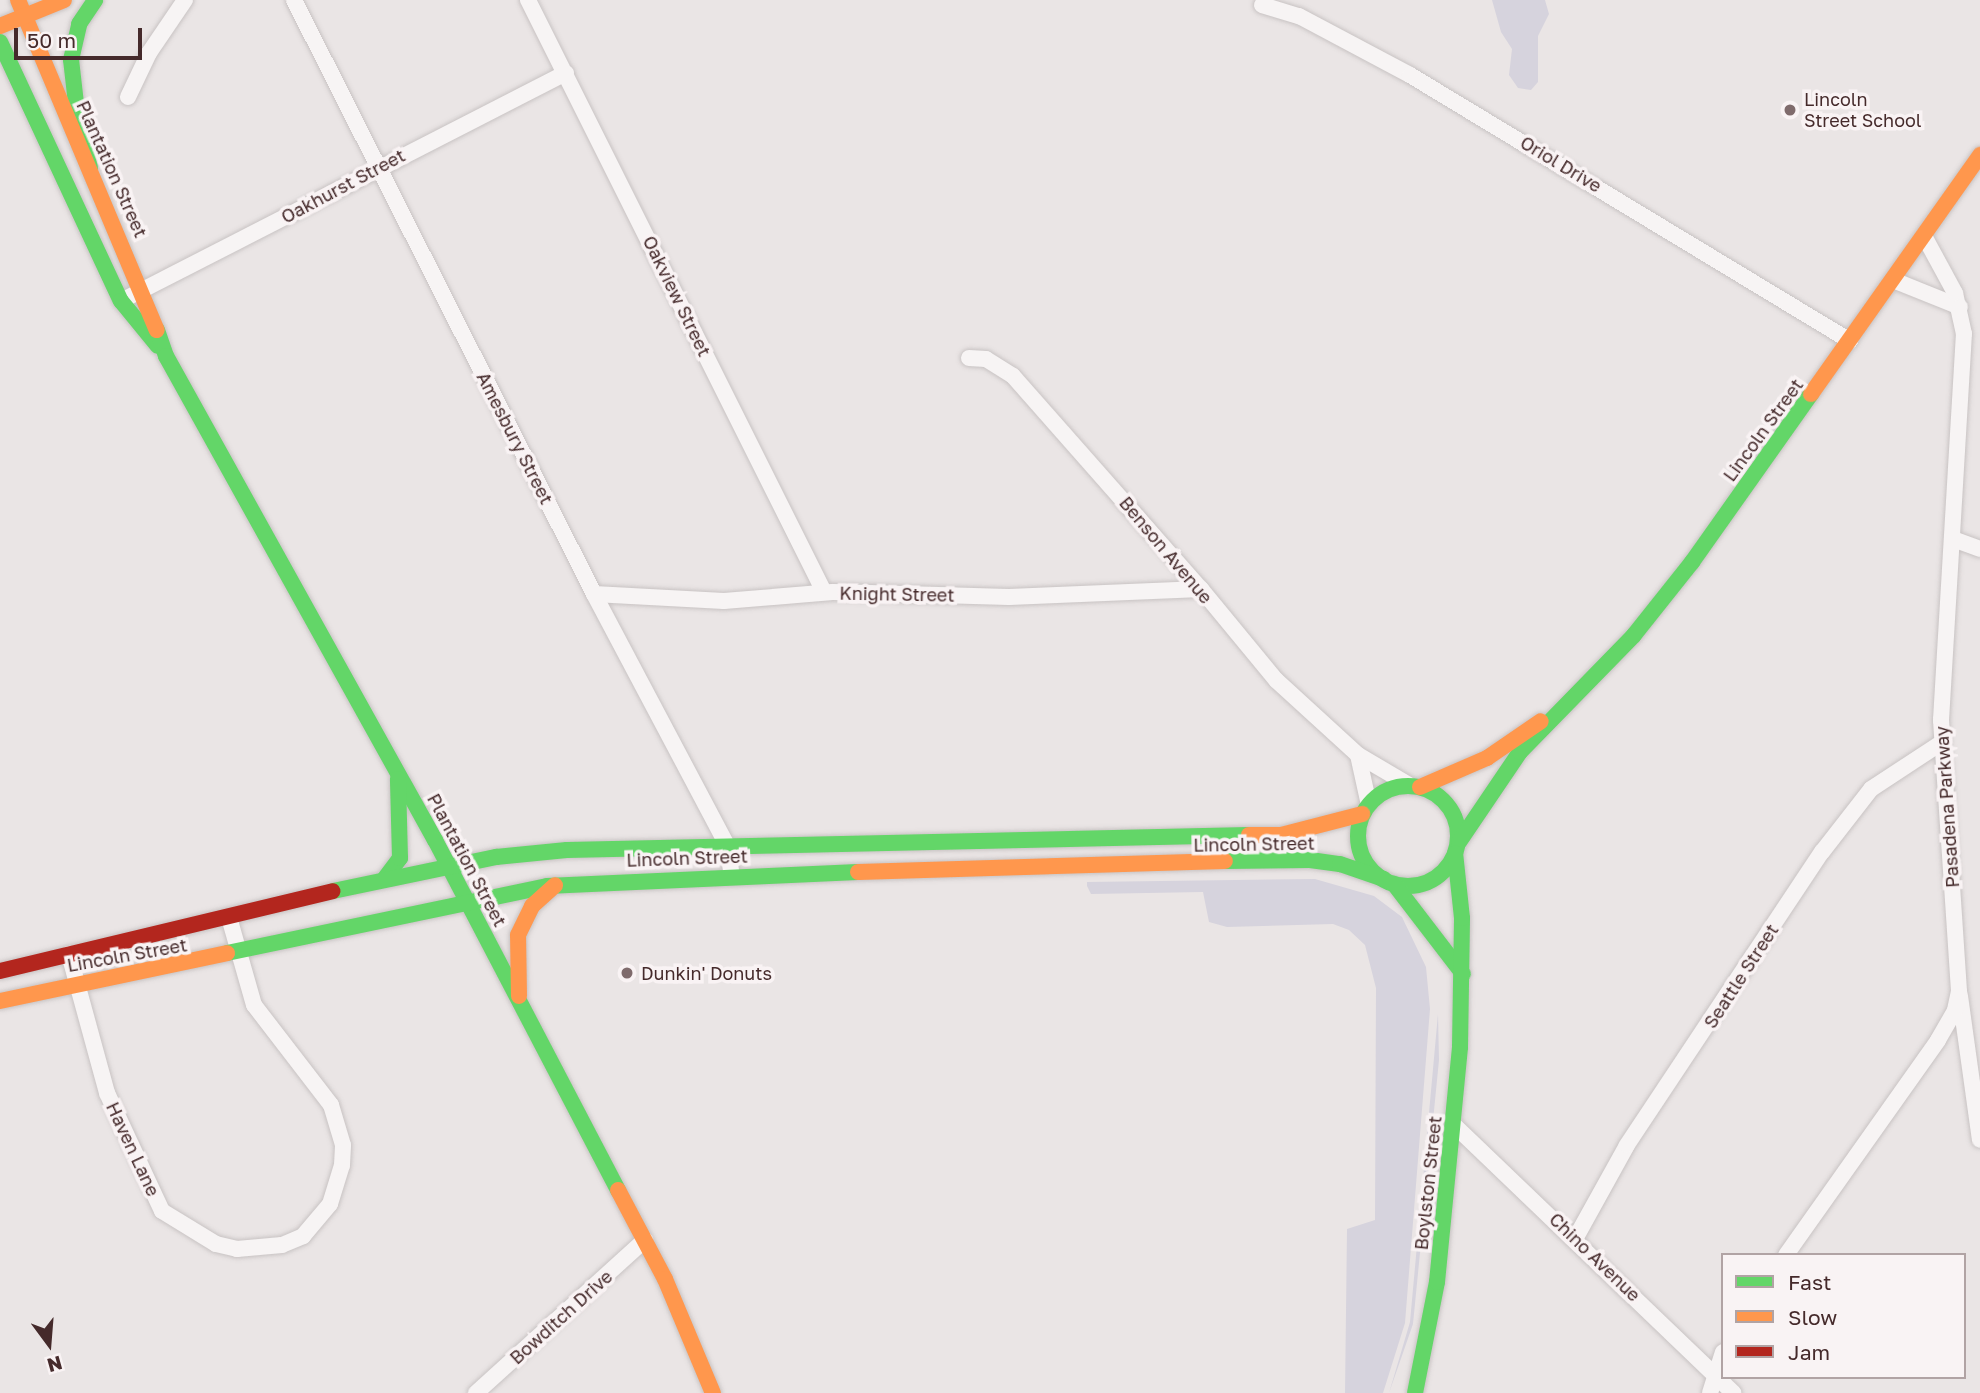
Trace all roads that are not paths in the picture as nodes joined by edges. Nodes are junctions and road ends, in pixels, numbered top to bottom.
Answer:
1 (64, 0) edge
2 (95, 0) edge
3 (185, 0) edge
4 (293, 0) edge
5 (528, 0) edge
6 (1262, 5) dead end
7 (21, 7) edge
8 (0, 26) edge
9 (0, 41) edge
10 (566, 72) junction
11 (128, 97) dead end
12 (1980, 155) edge
13 (90, 168) junction
14 (378, 168) junction
15 (1924, 236) junction
16 (1893, 280) junction
17 (144, 290) junction
18 (121, 301) junction
19 (1960, 307) junction
20 (1850, 341) junction
21 (166, 356) junction
22 (969, 358) dead end
23 (1953, 539) junction
24 (1980, 549) edge
25 (1201, 589) junction
26 (824, 593) junction
27 (594, 594) junction
28 (1559, 712) junction
29 (1941, 743) junction
30 (1358, 755) junction
31 (397, 770) junction
32 (1415, 786) junction
33 (1366, 810) junction
34 (1062, 837) junction
35 (975, 838) junction
36 (727, 845) junction
37 (1457, 848) junction
38 (447, 864) junction
39 (1061, 864) junction
40 (977, 867) junction
41 (732, 876) junction
42 (385, 878) junction
43 (1389, 881) junction
44 (555, 885) junction
45 (467, 901) junction
46 (229, 917) junction
47 (69, 954) junction
48 (238, 954) junction
49 (0, 971) edge
50 (1463, 974) junction
51 (78, 983) junction
52 (1959, 990) junction
53 (0, 1001) edge
54 (520, 1002) junction
55 (1454, 1125) junction
56 (1980, 1140) edge
57 (1575, 1238) junction
58 (645, 1240) junction
59 (1787, 1253) edge
60 (1721, 1357) edge
61 (1714, 1376) junction
62 (476, 1393) edge
63 (713, 1393) edge
64 (1415, 1393) edge
65 (1710, 1393) edge
66 (1733, 1393) edge

1 - 7 main road
2 - 13 main road
3 - 11 street
4 - 14 street, Amesbury Street
5 - 10 street, Oakview Street
6 - 20 street, Oriol Drive
7 - 8 main road
7 - 13 main road, Plantation Street
9 - 18 main road, Plantation Street
10 - 14 street, Oakhurst Street
10 - 26 street, Oakview Street
12 - 15 main road, Lincoln Street
13 - 17 main road, Plantation Street
14 - 17 street, Oakhurst Street
14 - 27 street, Amesbury Street
15 - 16 main road, Lincoln Street
15 - 19 street, Pasadena Parkway
16 - 19 street
16 - 20 main road, Lincoln Street
17 - 18 street, Oakhurst Street
17 - 21 main road, Plantation Street
18 - 21 main road, Plantation Street
19 - 23 street, Pasadena Parkway
20 - 28 main road, Lincoln Street
21 - 31 main road, Plantation Street
22 - 25 street, Benson Avenue
23 - 24 street
23 - 29 street, Pasadena Parkway
25 - 26 street, Knight Street
25 - 30 street, Benson Avenue
26 - 27 street, Knight Street
27 - 36 street, Amesbury Street
28 - 32 main road, Lincoln Street
28 - 37 main road, Lincoln Street
29 - 52 street, Pasadena Parkway
29 - 57 street, Seattle Street
30 - 32 street, Benson Avenue
30 - 33 street
31 - 38 main road, Plantation Street
31 - 42 main road
32 - 33 main road
32 - 37 main road
33 - 34 main road, Lincoln Street
33 - 43 main road
34 - 35 main road, Lincoln Street
34 - 39 main road
35 - 36 main road, Lincoln Street
35 - 40 main road
36 - 38 main road, Lincoln Street
36 - 41 street, Amesbury Street
37 - 43 main road
37 - 50 main road, Boylston Street
38 - 42 main road, Lincoln Street
38 - 45 main road, Plantation Street
39 - 40 main road, Lincoln Street
39 - 43 main road, Lincoln Street
40 - 41 main road, Lincoln Street
41 - 44 main road, Lincoln Street
42 - 46 main road, Lincoln Street
43 - 50 main road
44 - 45 main road, Lincoln Street
44 - 54 main road
45 - 48 main road, Lincoln Street
45 - 54 main road, Plantation Street
46 - 47 main road, Lincoln Street
46 - 48 street, Haven Lane
47 - 49 main road, Lincoln Street
47 - 51 street, Haven Lane
48 - 51 main road, Lincoln Street
48 - 51 street, Haven Lane
50 - 55 main road, Boylston Street
51 - 53 main road, Lincoln Street
52 - 56 street
52 - 59 street, Pasadena Parkway
54 - 58 main road, Plantation Street
55 - 57 street, Chino Avenue
55 - 64 main road, Boylston Street
57 - 61 street, Chino Avenue
58 - 62 street, Bowditch Drive
58 - 63 main road, Plantation Street
60 - 61 street
61 - 65 street
61 - 66 street, Chino Avenue

